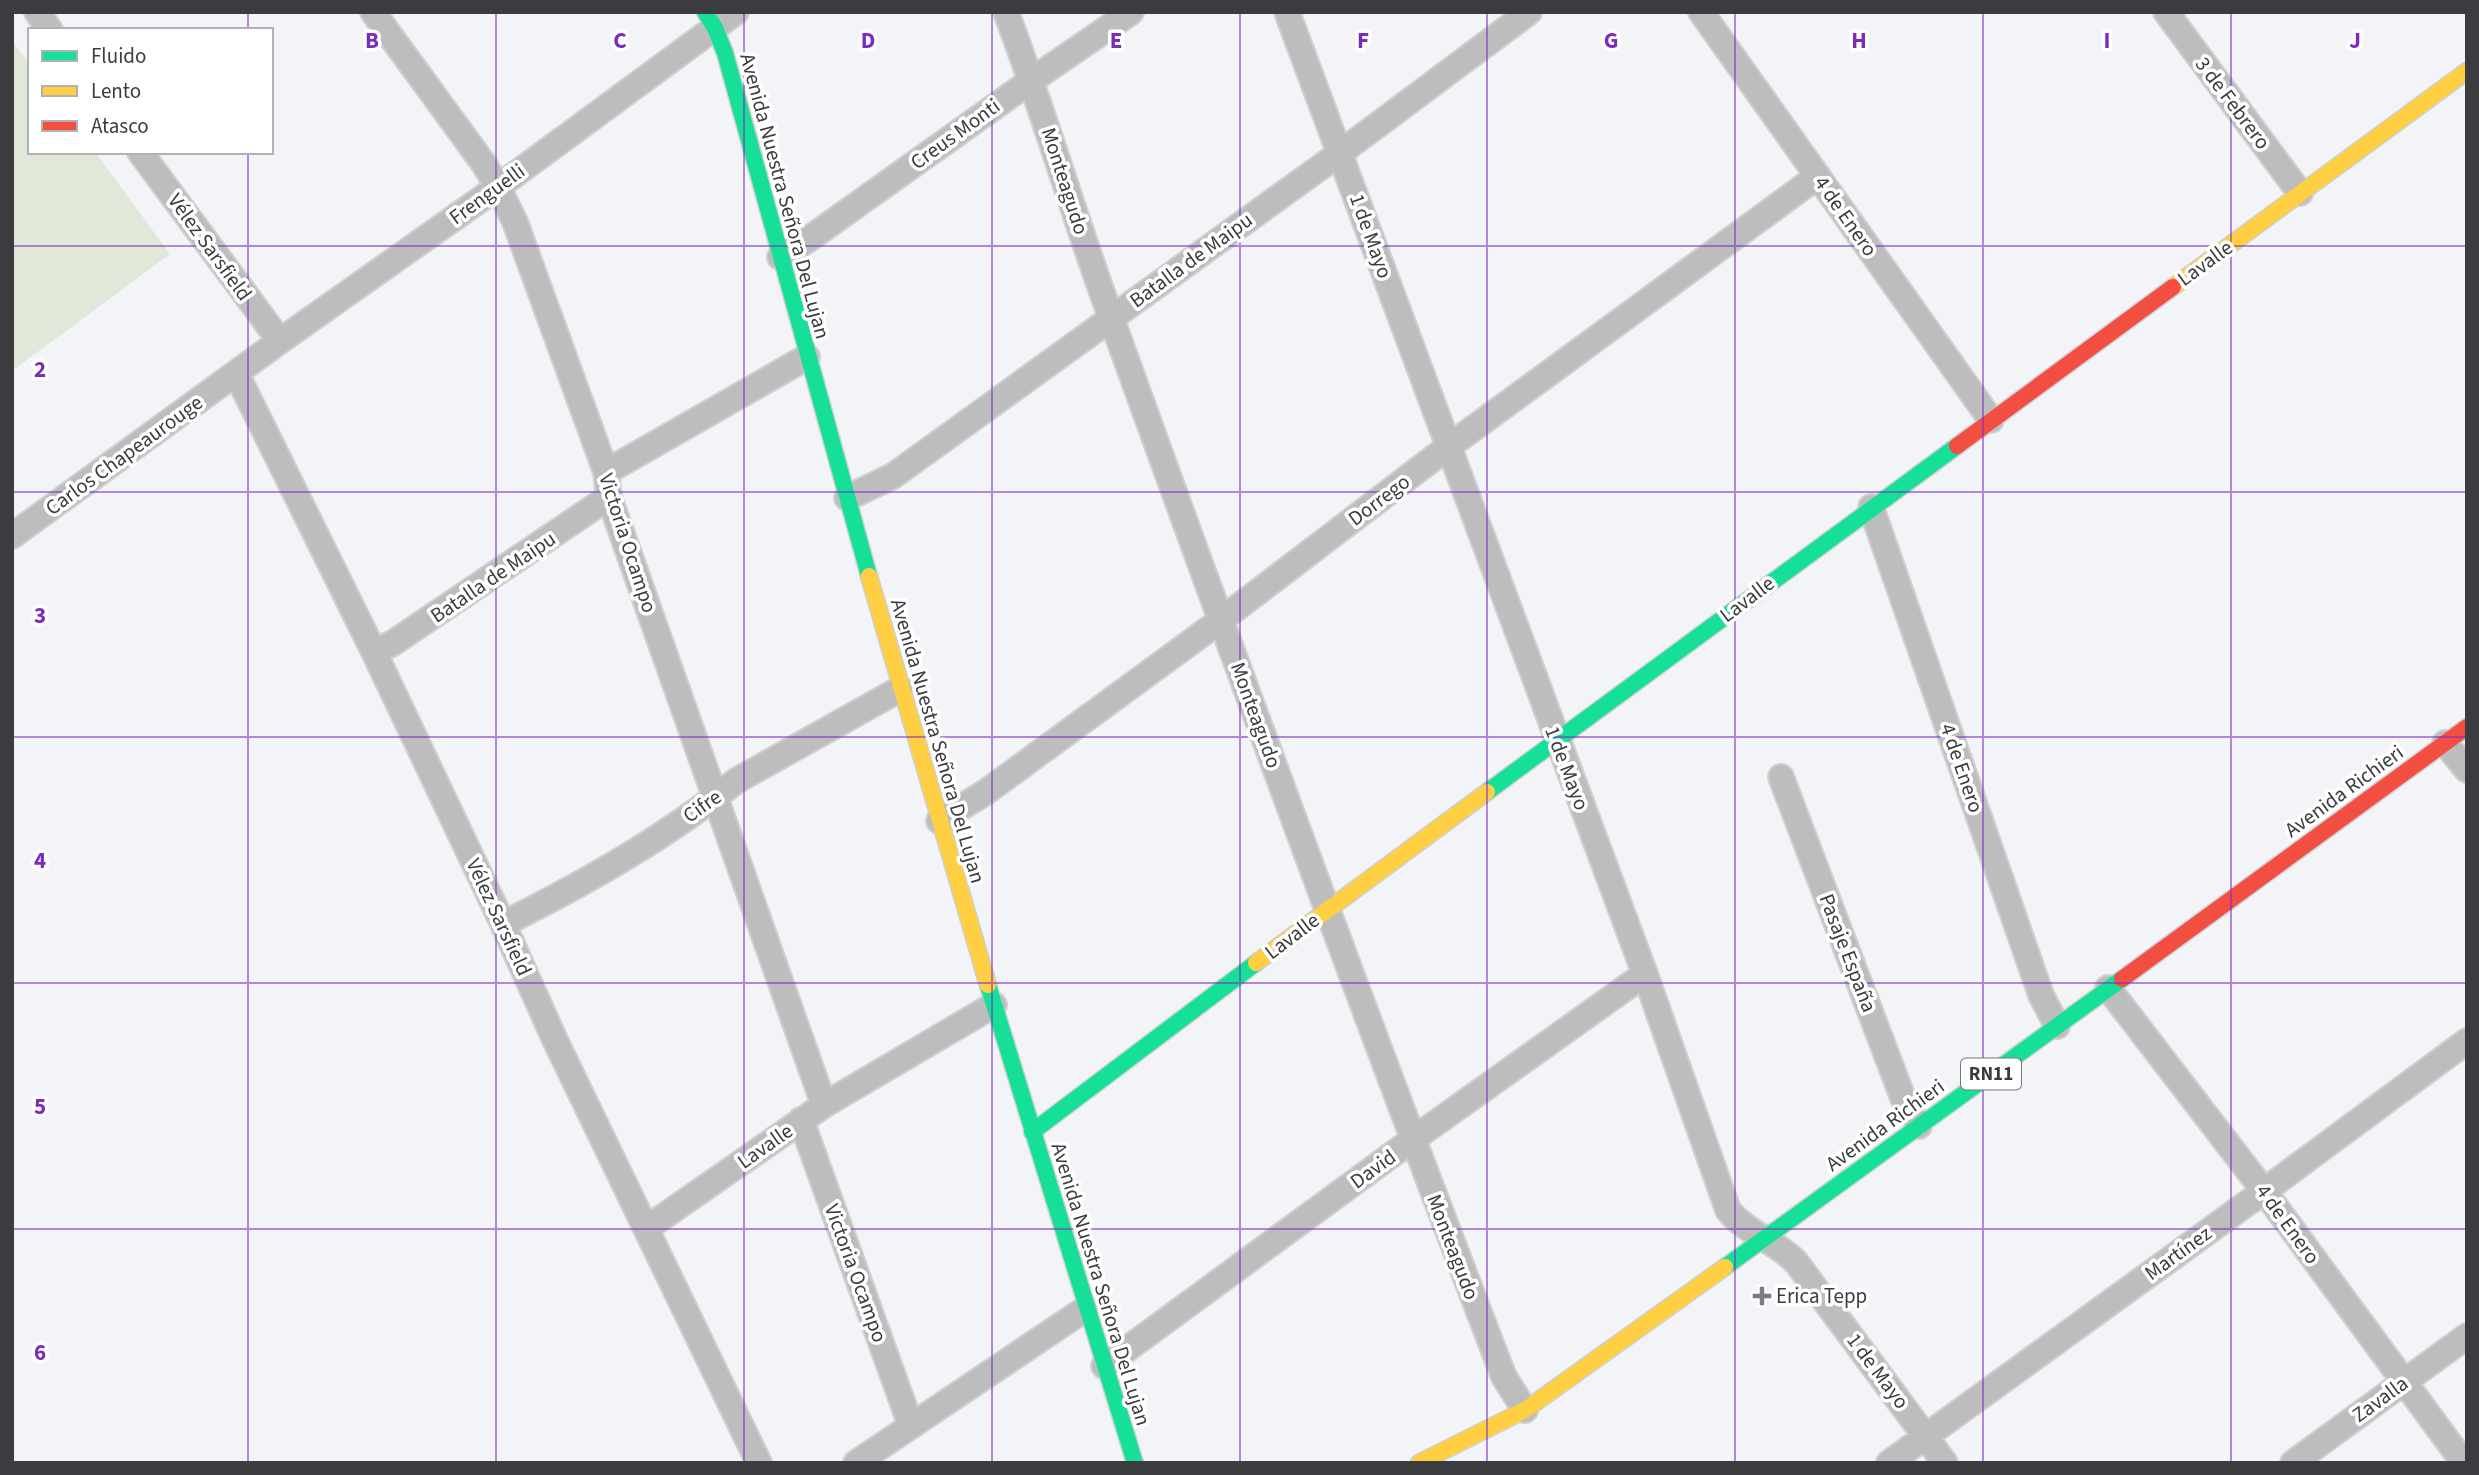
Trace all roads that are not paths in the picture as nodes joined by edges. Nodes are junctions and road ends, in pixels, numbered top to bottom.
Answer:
1 (37, 12) edge
2 (373, 12) edge
3 (736, 12) edge
4 (1006, 12) edge
5 (1131, 12) edge
6 (1287, 12) edge
7 (1529, 12) edge
8 (1701, 12) edge
9 (2166, 12) edge
10 (710, 20) edge
11 (49, 28) edge
12 (2467, 71) edge
13 (1032, 80) junction
14 (1340, 153) junction
15 (141, 154) edge
16 (1818, 176) junction
17 (498, 187) junction
18 (2300, 193) junction
19 (780, 257) junction
20 (1111, 318) junction
21 (280, 341) junction
22 (807, 357) junction
23 (236, 373) junction
24 (1991, 420) junction
25 (1448, 447) junction
26 (606, 472) junction
27 (609, 497) junction
28 (847, 498) junction
29 (1871, 507) junction
30 (12, 536) edge
31 (1221, 620) junction
32 (374, 652) junction
33 (900, 689) junction
34 (2467, 727) edge
35 (1556, 740) junction
36 (2445, 743) junction
37 (2467, 770) edge
38 (1781, 778) dead end
39 (715, 798) junction
40 (939, 821) junction
41 (1326, 910) junction
42 (503, 924) junction
43 (1645, 975) junction
44 (2108, 988) junction
45 (994, 1005) junction
46 (2057, 1026) junction
47 (2467, 1041) edge
48 (824, 1105) junction
49 (801, 1120) junction
50 (1919, 1126) junction
51 (1032, 1132) junction
52 (1412, 1140) junction
53 (2264, 1191) junction
54 (647, 1228) junction
55 (1765, 1239) junction
56 (1085, 1309) junction
57 (2467, 1336) edge
58 (1104, 1366) junction
59 (2403, 1382) junction
60 (1519, 1414) junction
61 (911, 1426) junction
62 (1926, 1435) junction
63 (1468, 1455) dead end
64 (759, 1463) edge
65 (856, 1463) edge
66 (1135, 1463) edge
67 (1419, 1463) edge
68 (1889, 1463) edge
69 (1945, 1463) edge
70 (2293, 1463) edge
71 (2464, 1463) edge

1 - 11 street
2 - 17 street, Victoria Ocampo
3 - 10 street, Frenguelli
4 - 13 street, Monteagudo
5 - 13 street, Creus Monti
6 - 14 street, 1 de Mayo
7 - 14 street, Batalla de Maipu
8 - 16 street, 4 de Enero
9 - 18 street, 3 de Febrero
10 - 17 street, Frenguelli
10 - 19 street, Avenida Nuestra Señora Del Lujan
12 - 18 street, Lavalle
13 - 19 street, Creus Monti
13 - 20 street, Monteagudo
14 - 20 street, Batalla de Maipu
14 - 25 street, 1 de Mayo
15 - 21 street, Vélez Sarsfield
16 - 24 street, 4 de Enero
16 - 25 street, Dorrego
17 - 21 street, Frenguelli
17 - 26 street, Victoria Ocampo
18 - 24 street, Lavalle
19 - 22 street, Avenida Nuestra Señora Del Lujan
20 - 28 street, Batalla de Maipu
20 - 31 street, Monteagudo
21 - 23 street, Frenguelli
22 - 26 street
22 - 28 street, Avenida Nuestra Señora Del Lujan
23 - 30 street, Carlos Chapeaurouge
23 - 32 street, Vélez Sarsfield
24 - 29 street, Lavalle
25 - 31 street, Dorrego
25 - 35 street, 1 de Mayo
26 - 27 street, Victoria Ocampo
27 - 32 street, Batalla de Maipu
27 - 39 street, Victoria Ocampo
28 - 33 street, Avenida Nuestra Señora Del Lujan
29 - 35 street, Lavalle
29 - 46 street, 4 de Enero
31 - 40 street, Dorrego
31 - 41 street, Monteagudo
32 - 42 street, Vélez Sarsfield
33 - 39 street, Cifre
33 - 40 street, Avenida Nuestra Señora Del Lujan
34 - 36 street, Avenida Richieri / RN11
35 - 41 street, Lavalle
35 - 43 street, 1 de Mayo
36 - 37 street
36 - 44 street, Avenida Richieri / RN11
38 - 50 street, Pasaje España
39 - 42 street, Cifre
39 - 48 street, Victoria Ocampo
40 - 45 street, Avenida Nuestra Señora Del Lujan
41 - 51 street, Lavalle
41 - 52 street, Monteagudo
42 - 54 street, Vélez Sarsfield
43 - 52 street, David
43 - 55 street, 1 de Mayo
44 - 46 street, Avenida Richieri / RN11
44 - 53 street, 4 de Enero
45 - 48 street, Lavalle
45 - 51 street, Avenida Nuestra Señora Del Lujan
46 - 50 street, Avenida Richieri / RN11
47 - 53 street, Martínez
48 - 49 street, Lavalle
49 - 54 street, Lavalle
49 - 61 street, Victoria Ocampo
50 - 55 street, Avenida Richieri / RN11
51 - 56 street, Avenida Nuestra Señora Del Lujan
52 - 58 street, David
52 - 60 street, Monteagudo
53 - 59 street, 4 de Enero
53 - 62 street, Martínez
54 - 64 street, Vélez Sarsfield
55 - 60 street, Avenida Richieri / RN11
55 - 62 street, 1 de Mayo
56 - 58 street, Avenida Nuestra Señora Del Lujan
56 - 61 street
57 - 59 street, Zavalla
58 - 66 street, Avenida Nuestra Señora Del Lujan
59 - 70 street, Zavalla
59 - 71 street, 4 de Enero
60 - 63 street, RN11
60 - 67 street, Avenida Richieri / RN11
61 - 65 street
62 - 68 street, Martínez
62 - 69 street, 1 de Mayo

